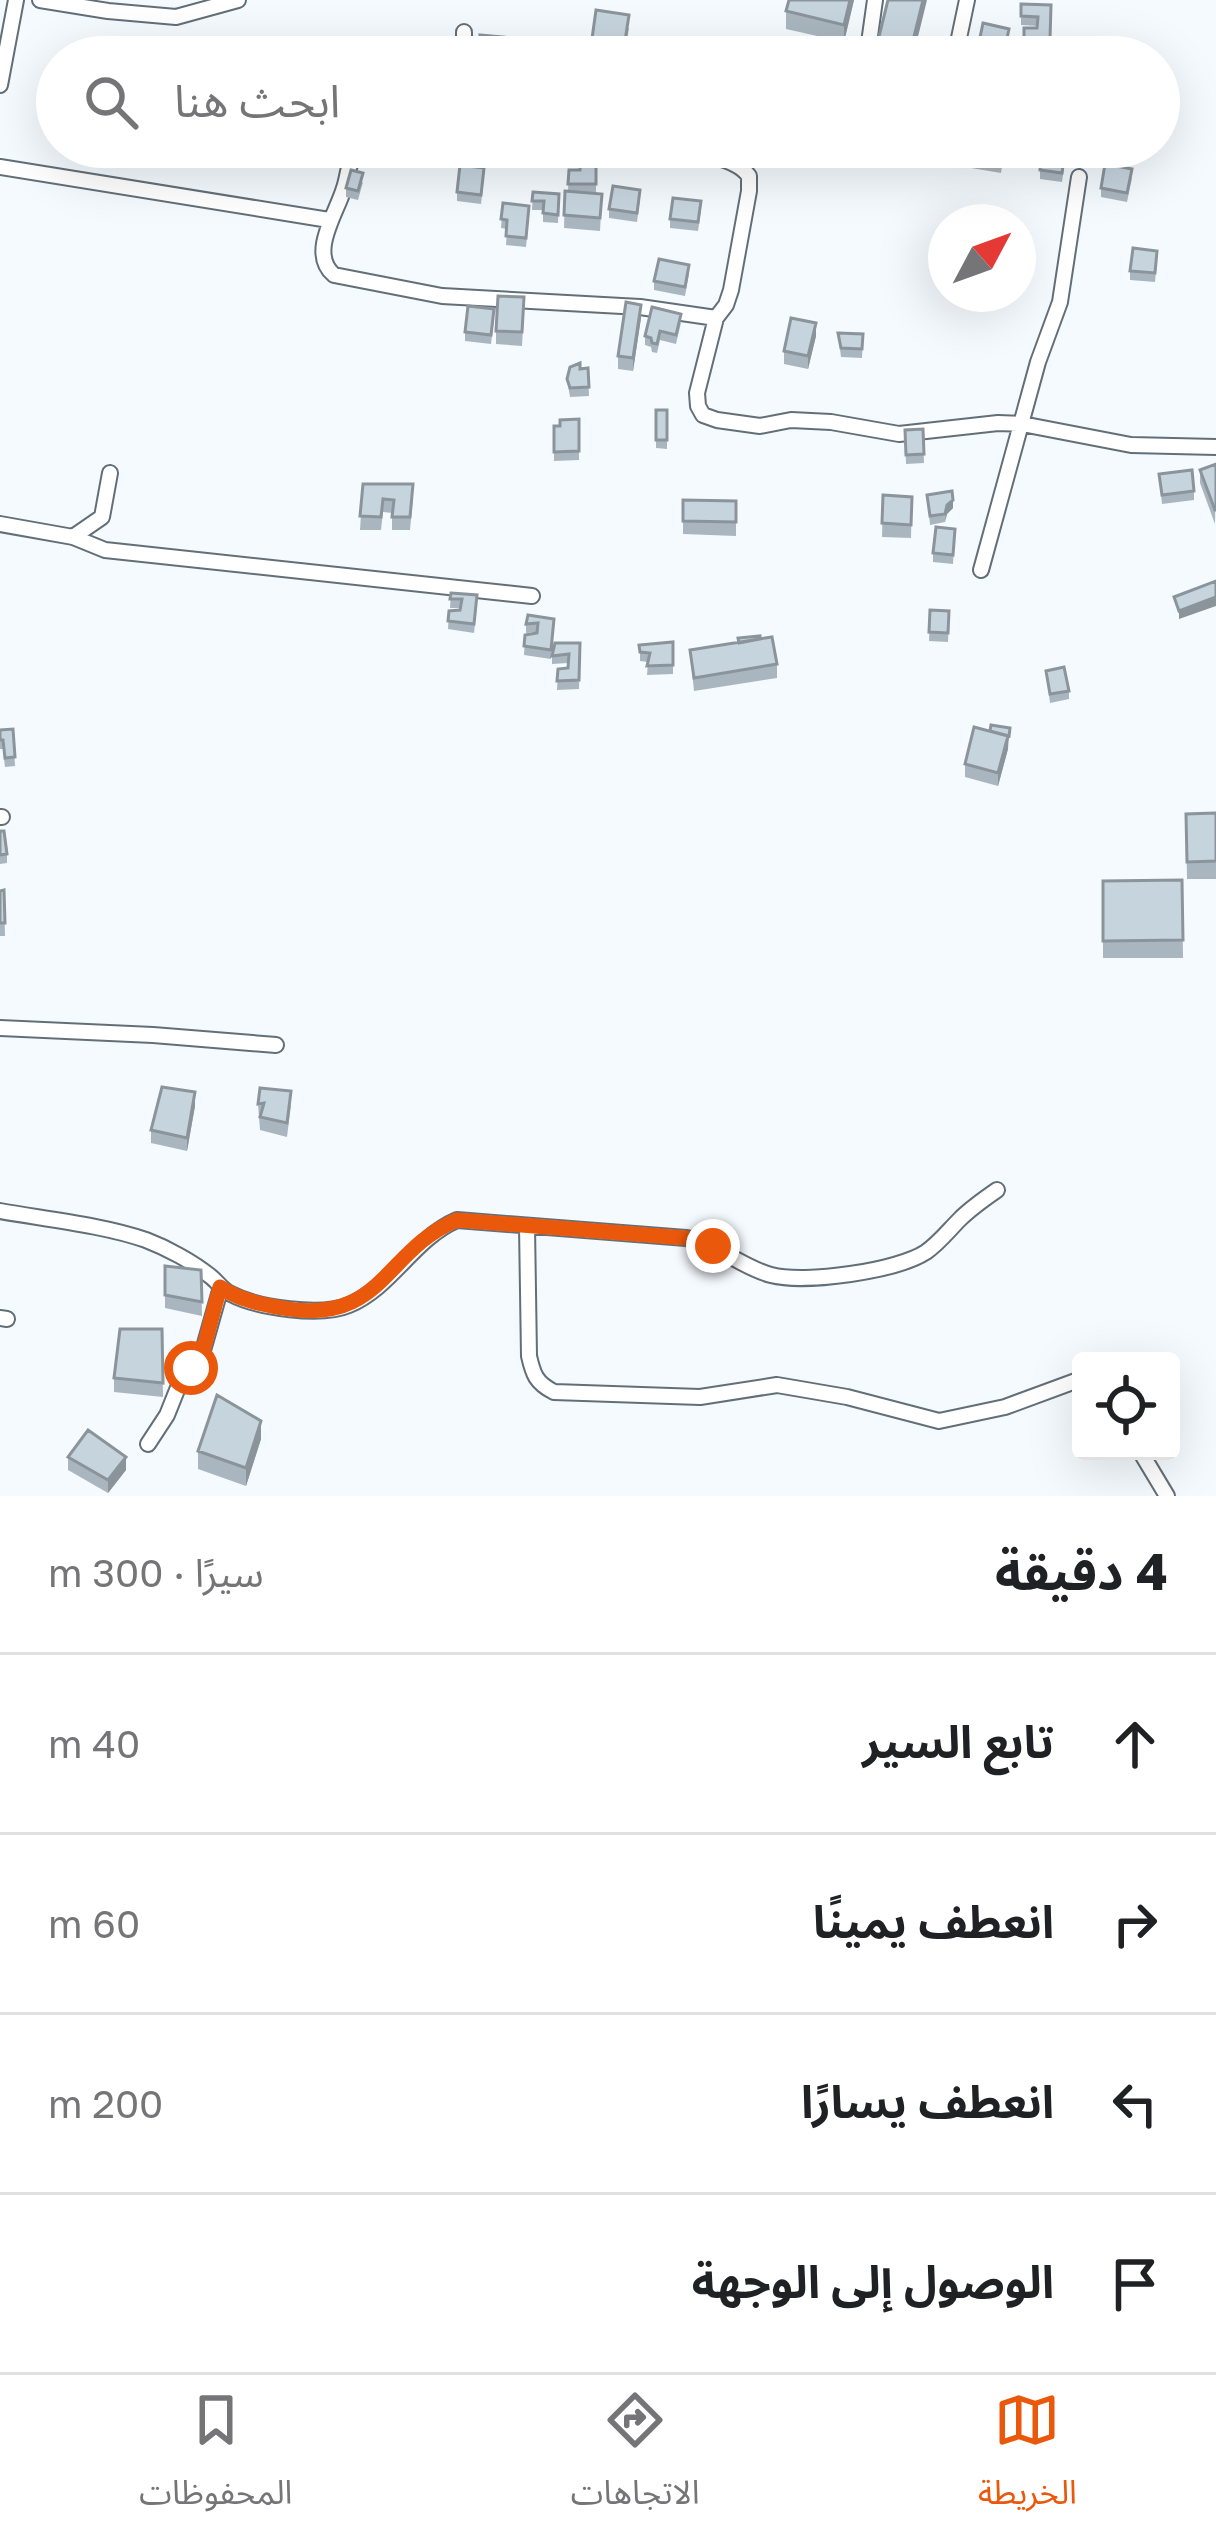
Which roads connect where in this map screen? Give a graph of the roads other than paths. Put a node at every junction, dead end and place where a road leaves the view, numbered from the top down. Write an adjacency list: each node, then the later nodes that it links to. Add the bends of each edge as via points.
1 (16, 0): 10 (street)
2 (40, 0): 3 (street, via 176,17)
3 (238, 0)
4 (875, 0): 8 (street)
5 (967, 0): 9 (street)
6 (464, 32): 7 (street)
7 (464, 36)
8 (870, 36)
9 (959, 36)
10 (0, 85)
11 (0, 167): 15 (street)
12 (349, 168): 15 (street)
13 (742, 168): 16 (street, via 749,191 731,290)
14 (1079, 176): 17 (street, via 1060,302)
15 (329, 220): 16 (street, via 324,257 334,275 442,296)
16 (716, 318): 17 (street, via 697,393 704,415 717,420 831,422 899,434)
17 (1022, 424): 18 (street, via 1131,445); 22 (street)
18 (1216, 447)
19 (110, 473): 21 (street, via 102,517)
20 (0, 524): 21 (street)
21 (73, 537): 23 (street, via 105,550)
22 (981, 570)
23 (532, 596)
24 (0, 1028): 25 (street)
25 (276, 1046)
26 (997, 1190): 28 (street, via 907,1262 823,1278 770,1275 702,1240)
27 (0, 1211): 29 (street, via 147,1240)
28 (527, 1226): 29 (street, via 457,1220 436,1228 345,1308 291,1310); 30 (street, via 529,1356 534,1376 554,1392 700,1397 777,1384 939,1421)
29 (220, 1287): 31 (street, via 204,1347)
30 (1072, 1382)
31 (148, 1444)
32 (1145, 1460): 33 (street)
33 (1167, 1496)

